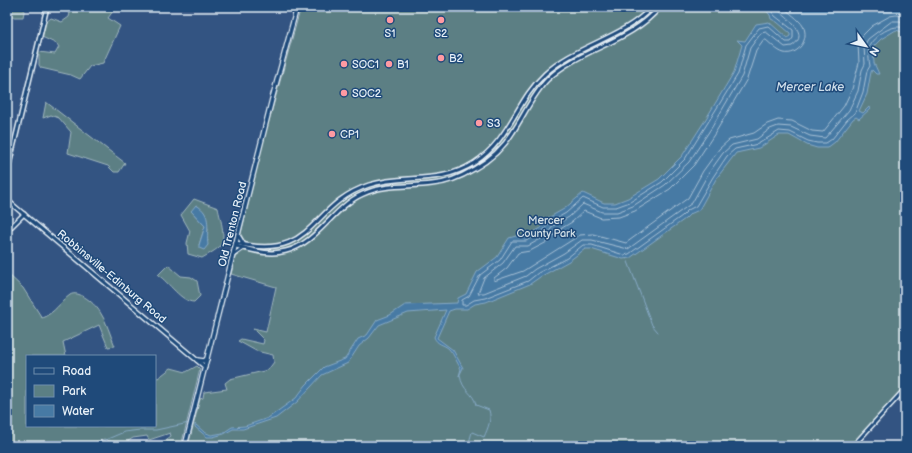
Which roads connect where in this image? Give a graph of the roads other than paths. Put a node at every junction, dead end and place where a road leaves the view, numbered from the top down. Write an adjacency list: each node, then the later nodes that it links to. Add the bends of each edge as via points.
1 (47, 7): 5 (street)
2 (297, 7): 9 (main road, Old Trenton Road)
3 (652, 7): 11 (street, via 624,29 550,69 530,91 499,142 470,165 434,178 368,185 344,198 305,234 292,242 272,248)
4 (660, 7): 11 (street, via 631,32 554,74 535,94 505,144 475,169 457,178 437,183 389,187 364,193 343,206 308,239 291,250 269,254)
5 (7, 173)
6 (7, 200): 7 (street, Robbinsville-Edinburg Road)
7 (24, 214): 8 (street); 14 (street, Robbinsville-Edinburg Road)
8 (7, 231)
9 (238, 235): 10 (main road, Old Trenton Road); 11 (street)
10 (236, 245): 11 (street); 12 (main road, Old Trenton Road)
11 (244, 247): 12 (street)
12 (233, 255): 13 (main road, Old Trenton Road)
13 (208, 358): 14 (main road, via 204,361); 15 (main road, Old Trenton Road)
14 (197, 360): 15 (street, Robbinsville-Edinburg Road)
15 (206, 367): 17 (main road, Old Trenton Road)
16 (905, 389): 18 (street)
17 (186, 446)
18 (854, 446)

